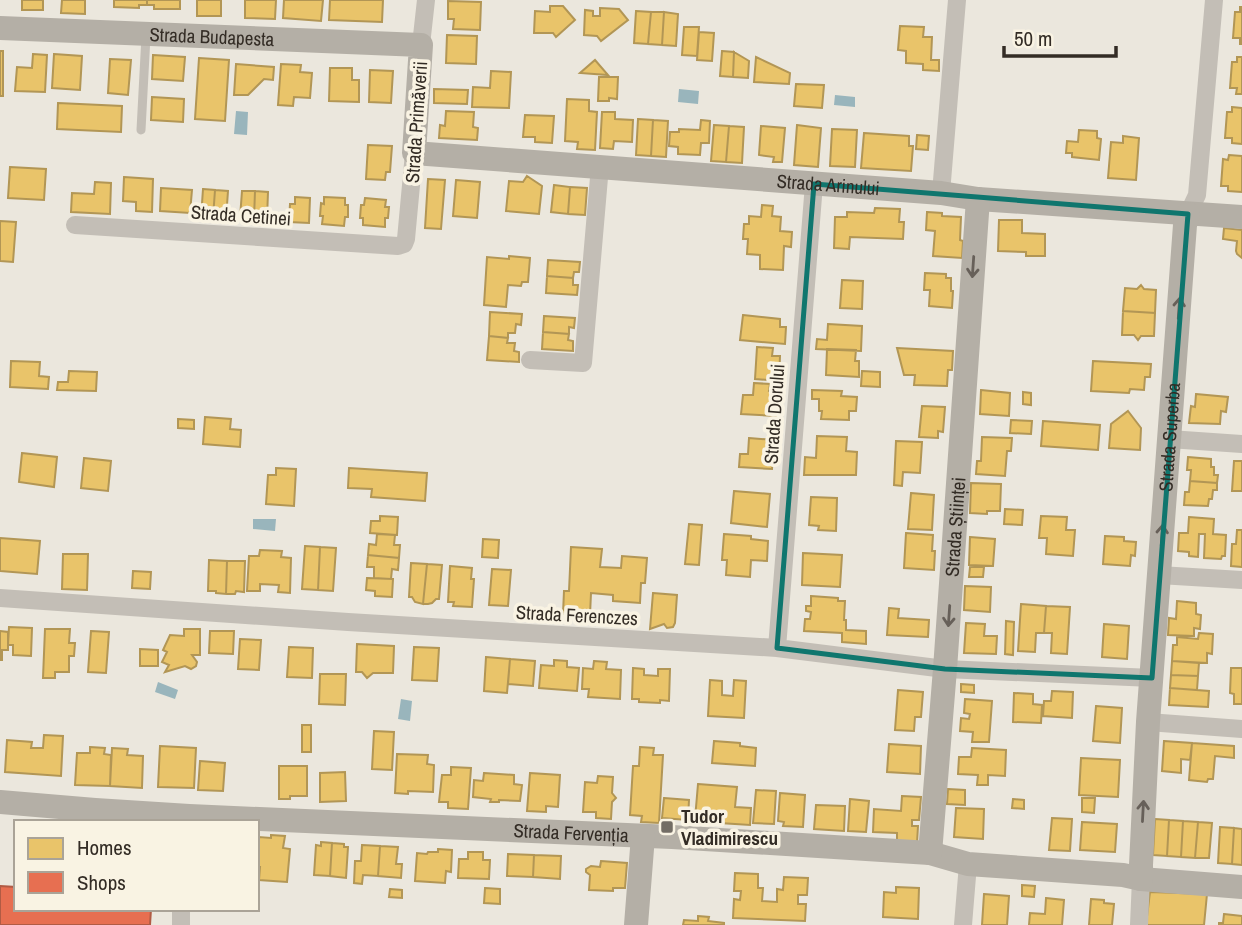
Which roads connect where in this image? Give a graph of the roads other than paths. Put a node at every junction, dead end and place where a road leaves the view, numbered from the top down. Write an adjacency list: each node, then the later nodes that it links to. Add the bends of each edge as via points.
1 (426, 0): 6 (street, Strada Primăverii)
2 (957, 0): 11 (street)
3 (1214, 0): 13 (street, Strada Superba, via 1197,195)
4 (0, 28): 5 (street, Strada Budapesta)
5 (146, 34): 6 (street, Strada Budapesta); 7 (lane)
6 (421, 45): 8 (street, Strada Primăverii)
7 (141, 130)
8 (414, 153): 9 (street, Strada Arinului); 16 (street, Strada Primăverii)
9 (600, 166): 10 (street, Strada Arinului); 17 (street, via 583,363)
10 (814, 184): 11 (street, Strada Arinului); 23 (street, Strada Dorului)
11 (942, 193): 12 (street, Strada Arinului)
12 (978, 199): 13 (street, Strada Arinului); 24 (street, Strada Științei, one-way to 24)
13 (1188, 214): 14 (street, Strada Arinului); 18 (street, Strada Superba, one-way to 13)
14 (1242, 217)
15 (75, 225): 16 (street, Strada Cetinei)
16 (404, 244)
17 (530, 360)
18 (1169, 439): 19 (street); 20 (street, Strada Superba, one-way to 18)
19 (1242, 444)
20 (1159, 575): 21 (street); 25 (street, Strada Superba)
21 (1242, 580)
22 (0, 598): 23 (street, Strada Ferenczes)
23 (777, 648): 24 (street, Strada Ferenczes)
24 (945, 668): 25 (street, Strada Ferenczes); 33 (street, Strada Științei)
25 (1152, 678): 26 (street, Strada Superba)
26 (1148, 722): 27 (street); 35 (street, Strada Superba, one-way to 26)
27 (1242, 729)
28 (0, 802): 29 (street, Strada Fervenția)
29 (189, 819): 30 (street, Strada Fervenția)
30 (216, 820)
31 (259, 822): 32 (street, Strada Fervenția)
32 (643, 836): 33 (street, Strada Fervenția); 37 (street)
33 (930, 853): 34 (street, Strada Fervenția)
34 (968, 864): 35 (street, Strada Fervenția); 38 (street)
35 (1141, 879): 36 (street, Strada Fervenția); 39 (street)
36 (1242, 887)
37 (636, 925)
38 (963, 925)
39 (1139, 925)

